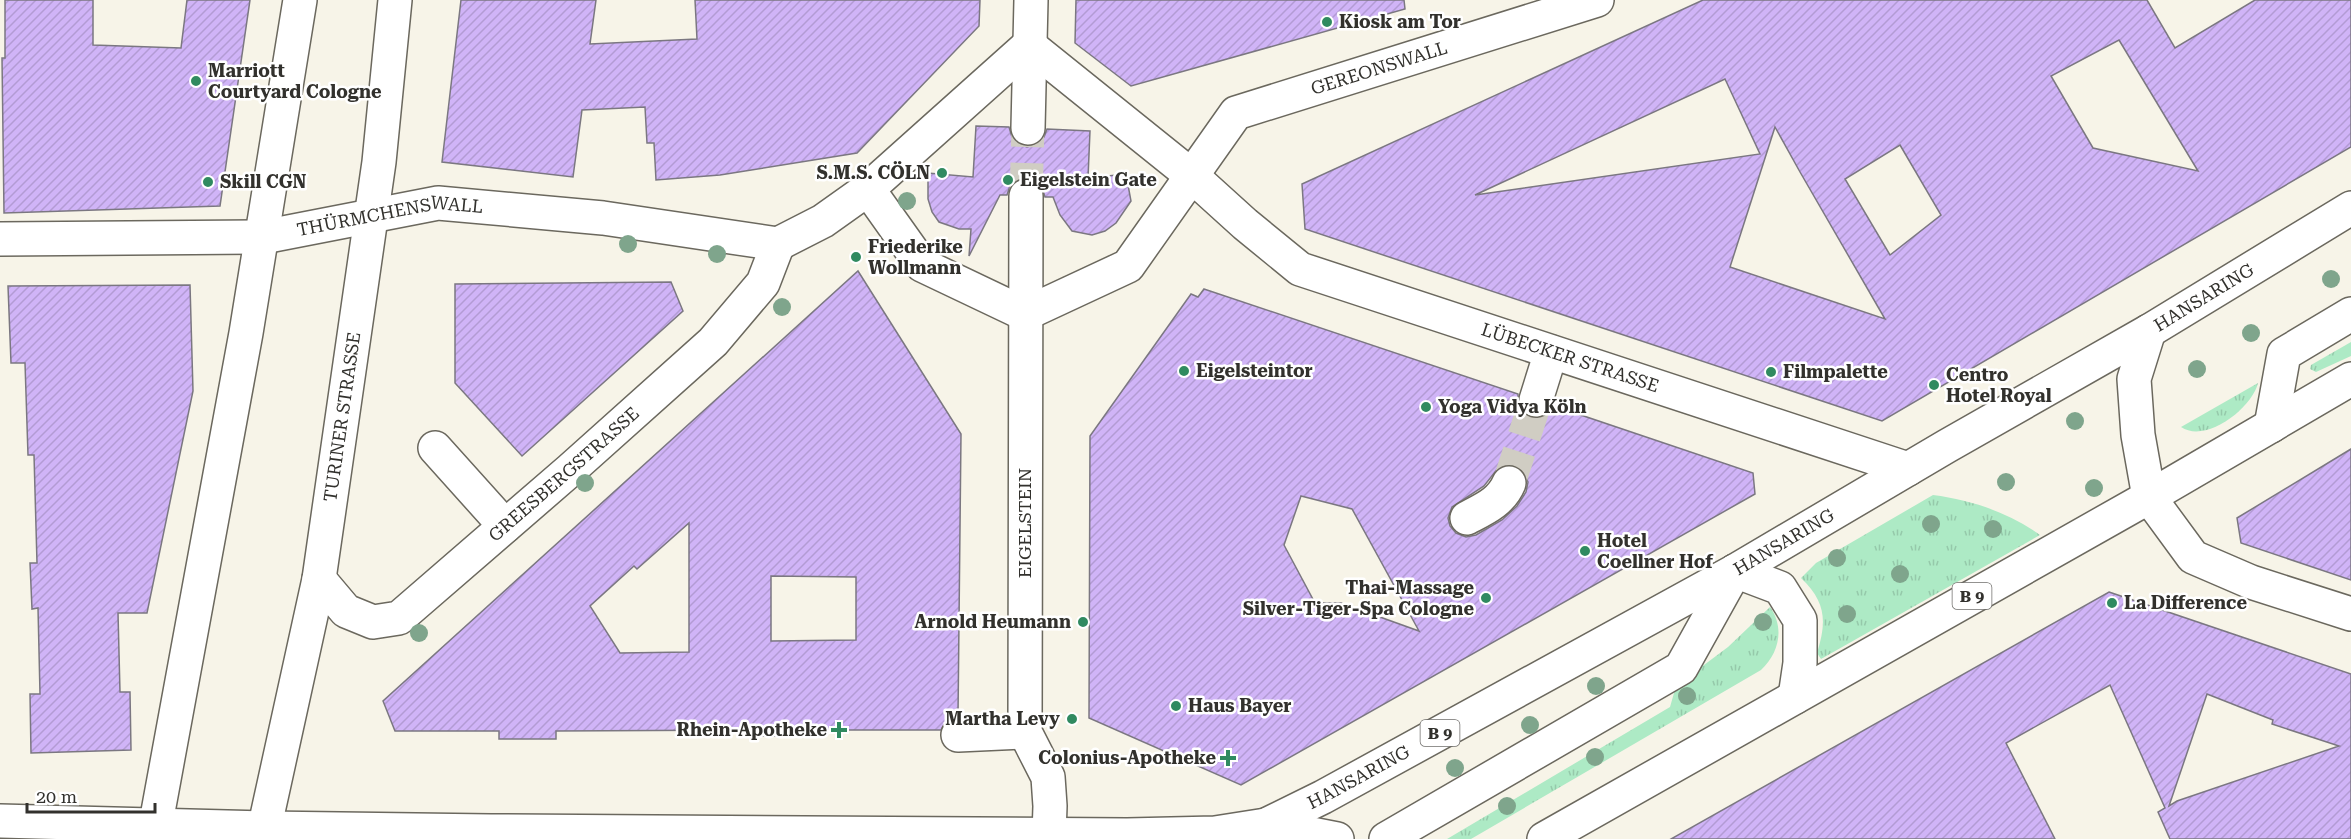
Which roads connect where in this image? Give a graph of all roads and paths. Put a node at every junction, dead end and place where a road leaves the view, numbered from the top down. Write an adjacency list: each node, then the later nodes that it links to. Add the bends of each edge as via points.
1 (300, 0): 12 (main road)
2 (395, 0): 11 (main road, TURINER STRASSE)
3 (1031, 0): 5 (main road)
4 (1597, 0): 7 (main road, GEREONSWALL, via 1236,113)
5 (1029, 45): 6 (main road); 7 (main road); 8 (main road)
6 (1028, 128)
7 (1192, 176): 15 (main road, via 1128,266); 18 (main road, LÜBECKER STRASSE, via 1300,269)
8 (868, 189): 14 (main road, via 823,221); 15 (main road, via 922,266)
9 (1026, 196): 15 (main road, EIGELSTEIN)
10 (2351, 208): 17 (main road, HANSARING / B 9)
11 (371, 216): 12 (main road, THÜRMCHENSWALL); 14 (main road, THÜRMCHENSWALL, via 438,203 603,218); 29 (main road, TURINER STRASSE)
12 (263, 237): 13 (main road, THÜRMCHENSWALL); 37 (main road)
13 (0, 239)
14 (778, 244): 27 (main road, GREESBERGSTRASSE, via 763,283 713,342)
15 (1024, 314): 33 (main road, EIGELSTEIN)
16 (2351, 314): 21 (main road, via 2284,354)
17 (2149, 331): 23 (main road, HANSARING / B 9); 25 (main road, via 2134,379 2138,435)
18 (1551, 351): 20 (main road); 23 (main road, LÜBECKER STRASSE)
19 (2351, 379): 21 (main road, B 9)
20 (1536, 400)
21 (2271, 426): 25 (main road, B 9)
22 (435, 448): 27 (main road)
23 (1908, 469): 28 (main road, HANSARING / B 9)
24 (1509, 483): 26 (main road, via 1496,502)
25 (2149, 497): 30 (main road, via 2193,557 2251,582); 31 (main road, B 9)
26 (1467, 518)
27 (505, 526): 29 (main road, GREESBERGSTRASSE, via 399,618 374,622 346,611)
28 (1735, 571): 31 (main road, via 1780,588 1800,620); 36 (main road, HANSARING / B 9); 42 (main road, via 1681,668)
29 (318, 579): 38 (main road, TURINER STRASSE)
30 (2351, 614)
31 (1795, 696): 43 (main road, B 9)
32 (958, 735): 33 (main road)
33 (1009, 738): 39 (main road, EIGELSTEIN, via 1048,777)
34 (0, 810): 35 (main road)
35 (0, 820): 37 (main road)
36 (1266, 825): 40 (main road, HANSARING / B 9, via 1215,833); 41 (main road)
37 (154, 832): 38 (main road, B 9)
38 (263, 833): 39 (main road, B 9)
39 (1049, 835): 40 (main road, B 9)
40 (1131, 837)
41 (1337, 839)
42 (1386, 839)
43 (1544, 839)

